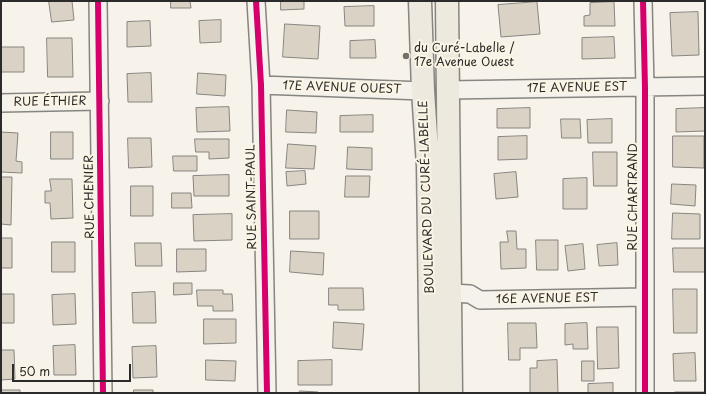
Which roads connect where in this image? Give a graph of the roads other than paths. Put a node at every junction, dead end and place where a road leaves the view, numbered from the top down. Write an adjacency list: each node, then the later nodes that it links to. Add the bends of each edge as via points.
1 (98, 1): 11 (street, RUE CHENIER)
2 (256, 1): 6 (street, RUE SAINT-PAUL)
3 (420, 1): 10 (main road, BOULEVARD DU CURÉ-LABELLE)
4 (447, 1): 9 (main road, BOULEVARD DU CURÉ-LABELLE)
5 (643, 1): 8 (street, RUE CHARTRAND)
6 (261, 85): 10 (street, 17E AVENUE OUEST); 16 (street, RUE SAINT-PAUL)
7 (705, 86): 8 (street, 17E AVENUE EST)
8 (645, 88): 9 (street, 17E AVENUE EST); 14 (street, RUE CHARTRAND)
9 (448, 90): 13 (main road, BOULEVARD DU CURÉ-LABELLE)
10 (423, 91): 17 (main road, BOULEVARD DU CURÉ-LABELLE, via 428,166)
11 (100, 101): 12 (street, RUE ÉTHIER); 15 (street, RUE CHENIER)
12 (1, 103)
13 (451, 293): 14 (street, 16E AVENUE EST, via 470,294 480,300); 18 (main road, BOULEVARD DU CURÉ-LABELLE)
14 (644, 297): 19 (street, RUE CHARTRAND)
15 (103, 393)
16 (267, 393)
17 (431, 393)
18 (451, 393)
19 (645, 393)

